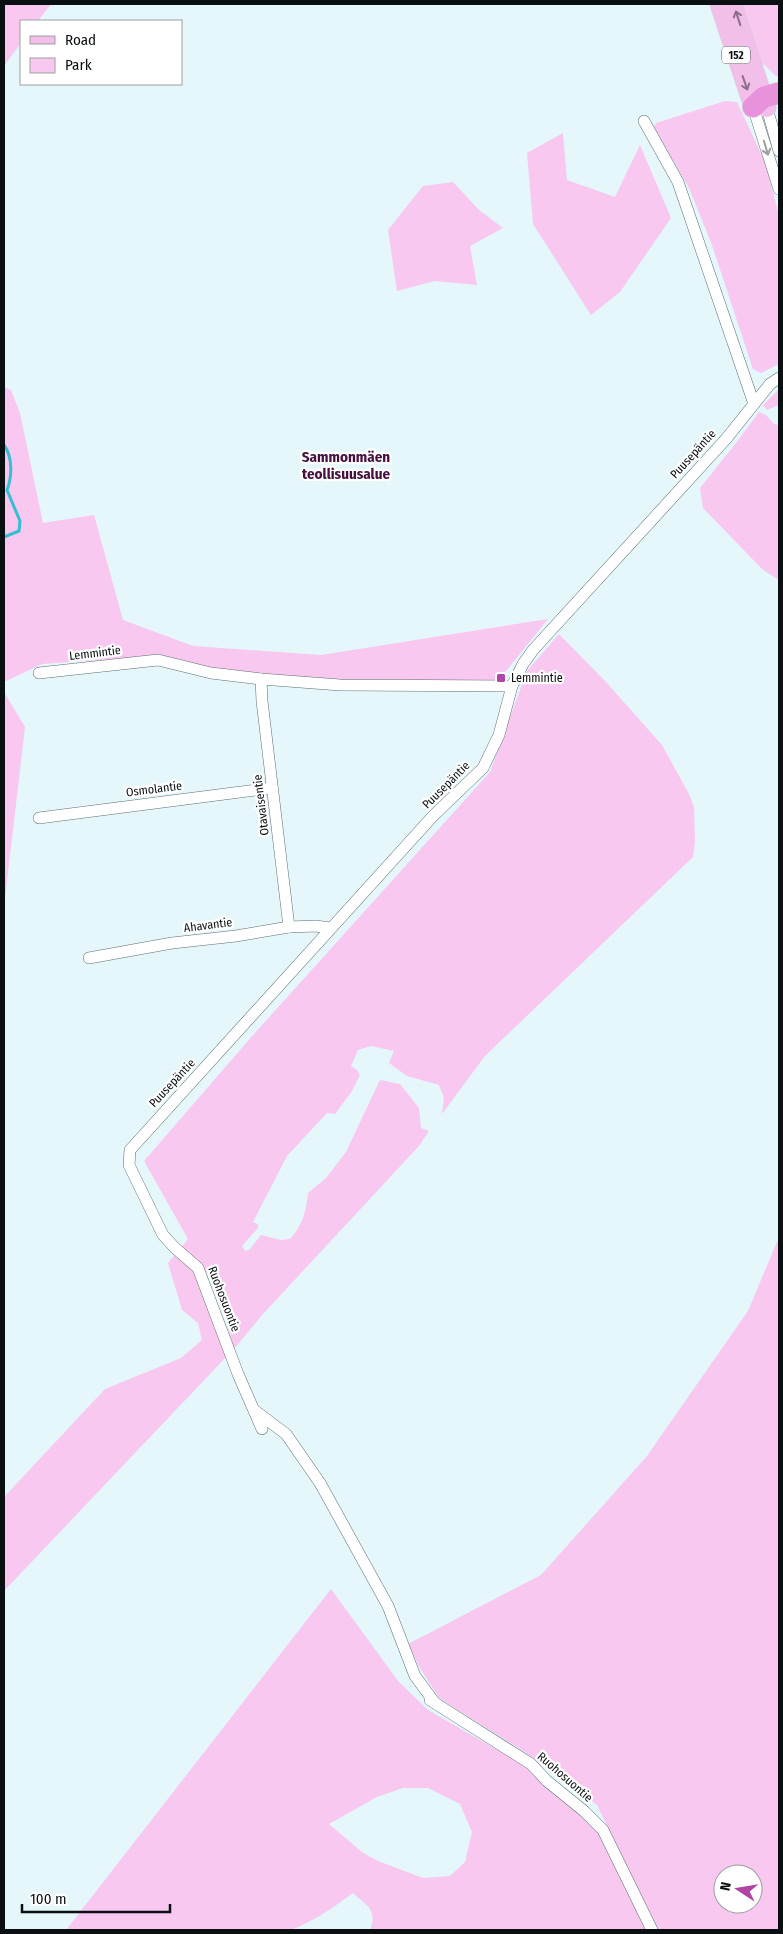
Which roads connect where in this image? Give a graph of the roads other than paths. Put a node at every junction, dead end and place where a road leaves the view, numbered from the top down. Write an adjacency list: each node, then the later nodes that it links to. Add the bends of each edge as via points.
1 (719, 4): 3 (main road, 152, one-way to 3)
2 (733, 4): 3 (main road, 152, one-way to 2)
3 (769, 102): 5 (street); 6 (street, one-way to 6)
4 (644, 121): 8 (street, via 678,182)
5 (779, 151)
6 (779, 189)
7 (779, 378): 8 (street, Puusepäntie)
8 (754, 404): 11 (street, Puusepäntie, via 534,650)
9 (39, 673): 10 (street, Lemmintie, via 158,660 211,673)
10 (261, 679): 11 (street, Lemmintie, via 340,685); 12 (street, Otavaisentie)
11 (512, 686): 15 (street, Puusepäntie, via 499,735 482,768)
12 (272, 788): 13 (street, Osmolantie); 14 (street, Otavaisentie)
13 (38, 818)
14 (289, 927): 15 (street, Ahavantie); 16 (street, Ahavantie)
15 (330, 928): 17 (street, Puusepäntie, via 130,1150)
16 (88, 958)
17 (129, 1165): 18 (street, Ruohosuontie, via 163,1235 198,1268)
18 (253, 1409): 19 (street, Ruohosuontie); 21 (street, via 286,1434 320,1483 388,1606 415,1676)
19 (262, 1429)
20 (414, 1686): 21 (street, Ruohosuontie)
21 (435, 1703): 22 (street, Ruohosuontie, via 530,1764 603,1830)
22 (652, 1930)

